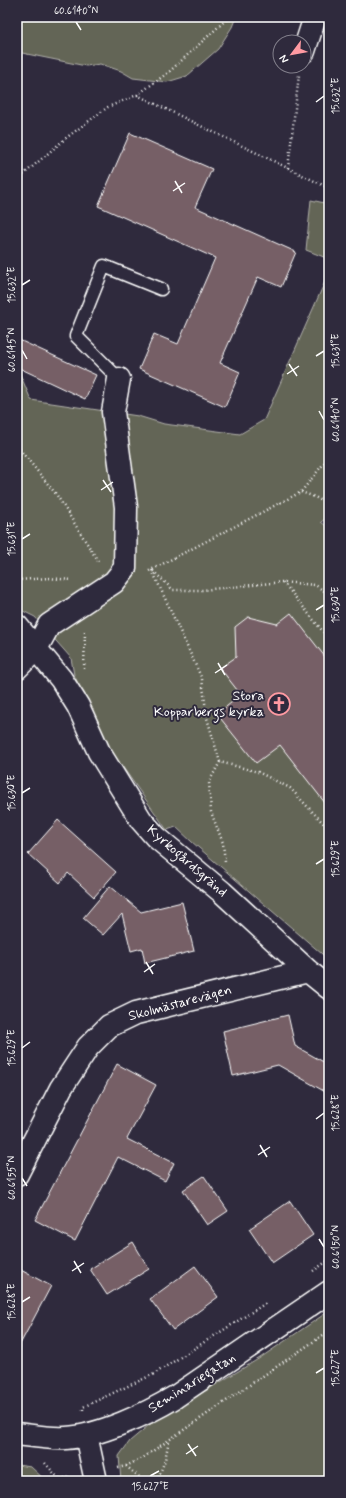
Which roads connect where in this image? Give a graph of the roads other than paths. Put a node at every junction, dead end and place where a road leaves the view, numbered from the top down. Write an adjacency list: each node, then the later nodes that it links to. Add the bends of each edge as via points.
1 (315, 17): 2 (street)
2 (310, 34)
3 (161, 289): 4 (lane, via 104,266 76,336)
4 (119, 379): 6 (street, via 113,412 126,507 126,568 114,582 49,626)
5 (17, 626): 6 (street, Kyrkogårdsgränd)
6 (36, 649): 7 (street); 8 (street, Kyrkogårdsgränd, via 61,679 78,706 99,752 141,820 156,837 215,886)
7 (17, 668)
8 (308, 971): 9 (street, Kyrkogårdsgränd); 10 (street, Skolmästarevägen, via 136,1013 109,1026 88,1047 69,1075)
9 (329, 988)
10 (17, 1174)
11 (329, 1292): 13 (street, Seminariegatan, via 175,1398 152,1411)
12 (17, 1434): 13 (street, Seminariegatan, via 66,1438)
13 (86, 1435): 14 (street)
14 (95, 1477)

